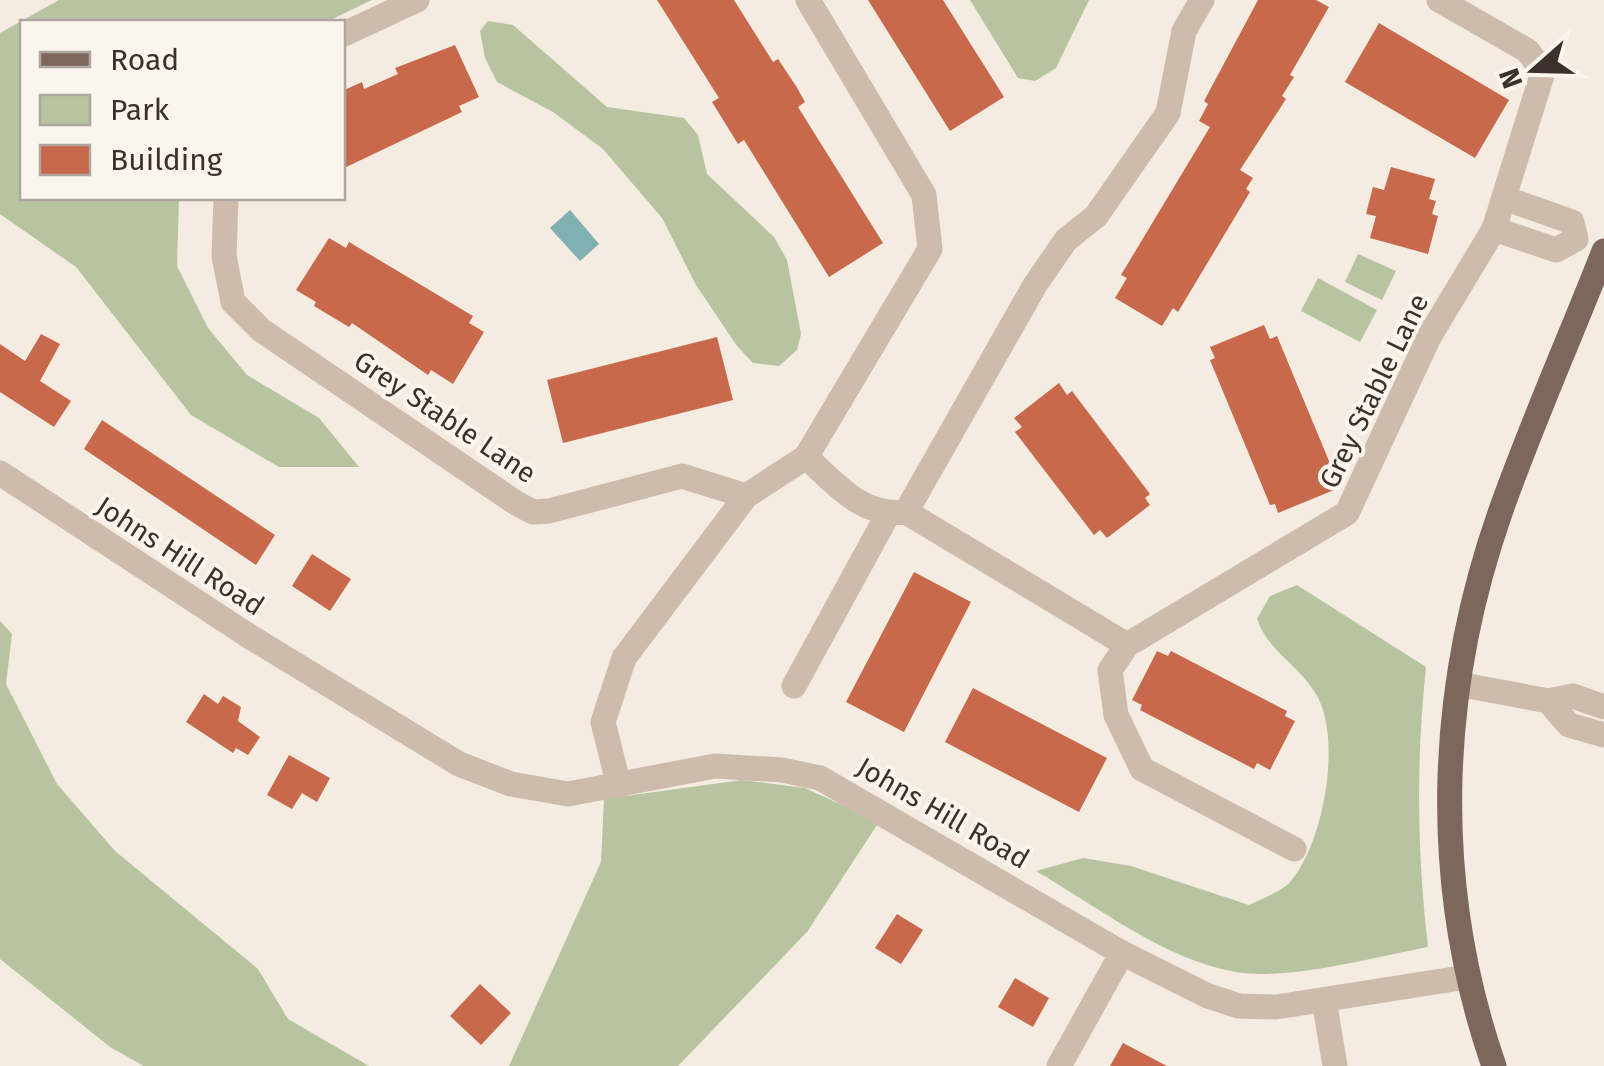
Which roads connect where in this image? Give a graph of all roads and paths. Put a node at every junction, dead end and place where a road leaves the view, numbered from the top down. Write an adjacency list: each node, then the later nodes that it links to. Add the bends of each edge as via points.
1 (417, 0): 5 (street)
2 (808, 0): 11 (street, via 924,195 930,248)
3 (1202, 0): 14 (street, via 1184,31 1168,113 1096,216 1066,240 1035,284)
4 (1439, 0): 6 (street, Grey Stable Lane, via 1528,51 1543,72)
5 (345, 34)
6 (1504, 198): 8 (street, Grey Stable Lane); 9 (street, via 1572,222)
7 (226, 200): 13 (street, Grey Stable Lane, via 224,256 233,302 261,330 516,503 548,511 682,476)
8 (1494, 230): 9 (street, via 1556,250); 15 (street, Grey Stable Lane, via 1429,336 1347,513)
9 (1576, 239): 10 (street)
10 (1604, 250): 16 (main road, via 1500,513)
11 (806, 457): 13 (street); 14 (street, via 856,503)
12 (0, 472): 21 (street, Johns Hill Road, via 155,578 459,764 511,784 568,794)
13 (746, 496): 21 (street, via 624,658 603,722)
14 (897, 513): 15 (street); 17 (street)
15 (1128, 645): 22 (street, via 1108,683 1125,740 1142,769)
16 (1458, 684): 18 (street); 24 (main road, via 1448,834)
17 (794, 686)
18 (1548, 701): 19 (street, via 1573,696); 20 (street, via 1569,725)
19 (1604, 706)
20 (1604, 736)
21 (618, 786): 23 (street, Johns Hill Road, via 715,766 820,778)
22 (1294, 848)
23 (1122, 953): 25 (street, Johns Hill Road, via 1239,1006); 26 (street)
24 (1467, 977): 25 (street, Johns Hill Road); 28 (main road)
25 (1324, 1000): 27 (street)
26 (1059, 1066)
27 (1334, 1066)
28 (1494, 1066)

